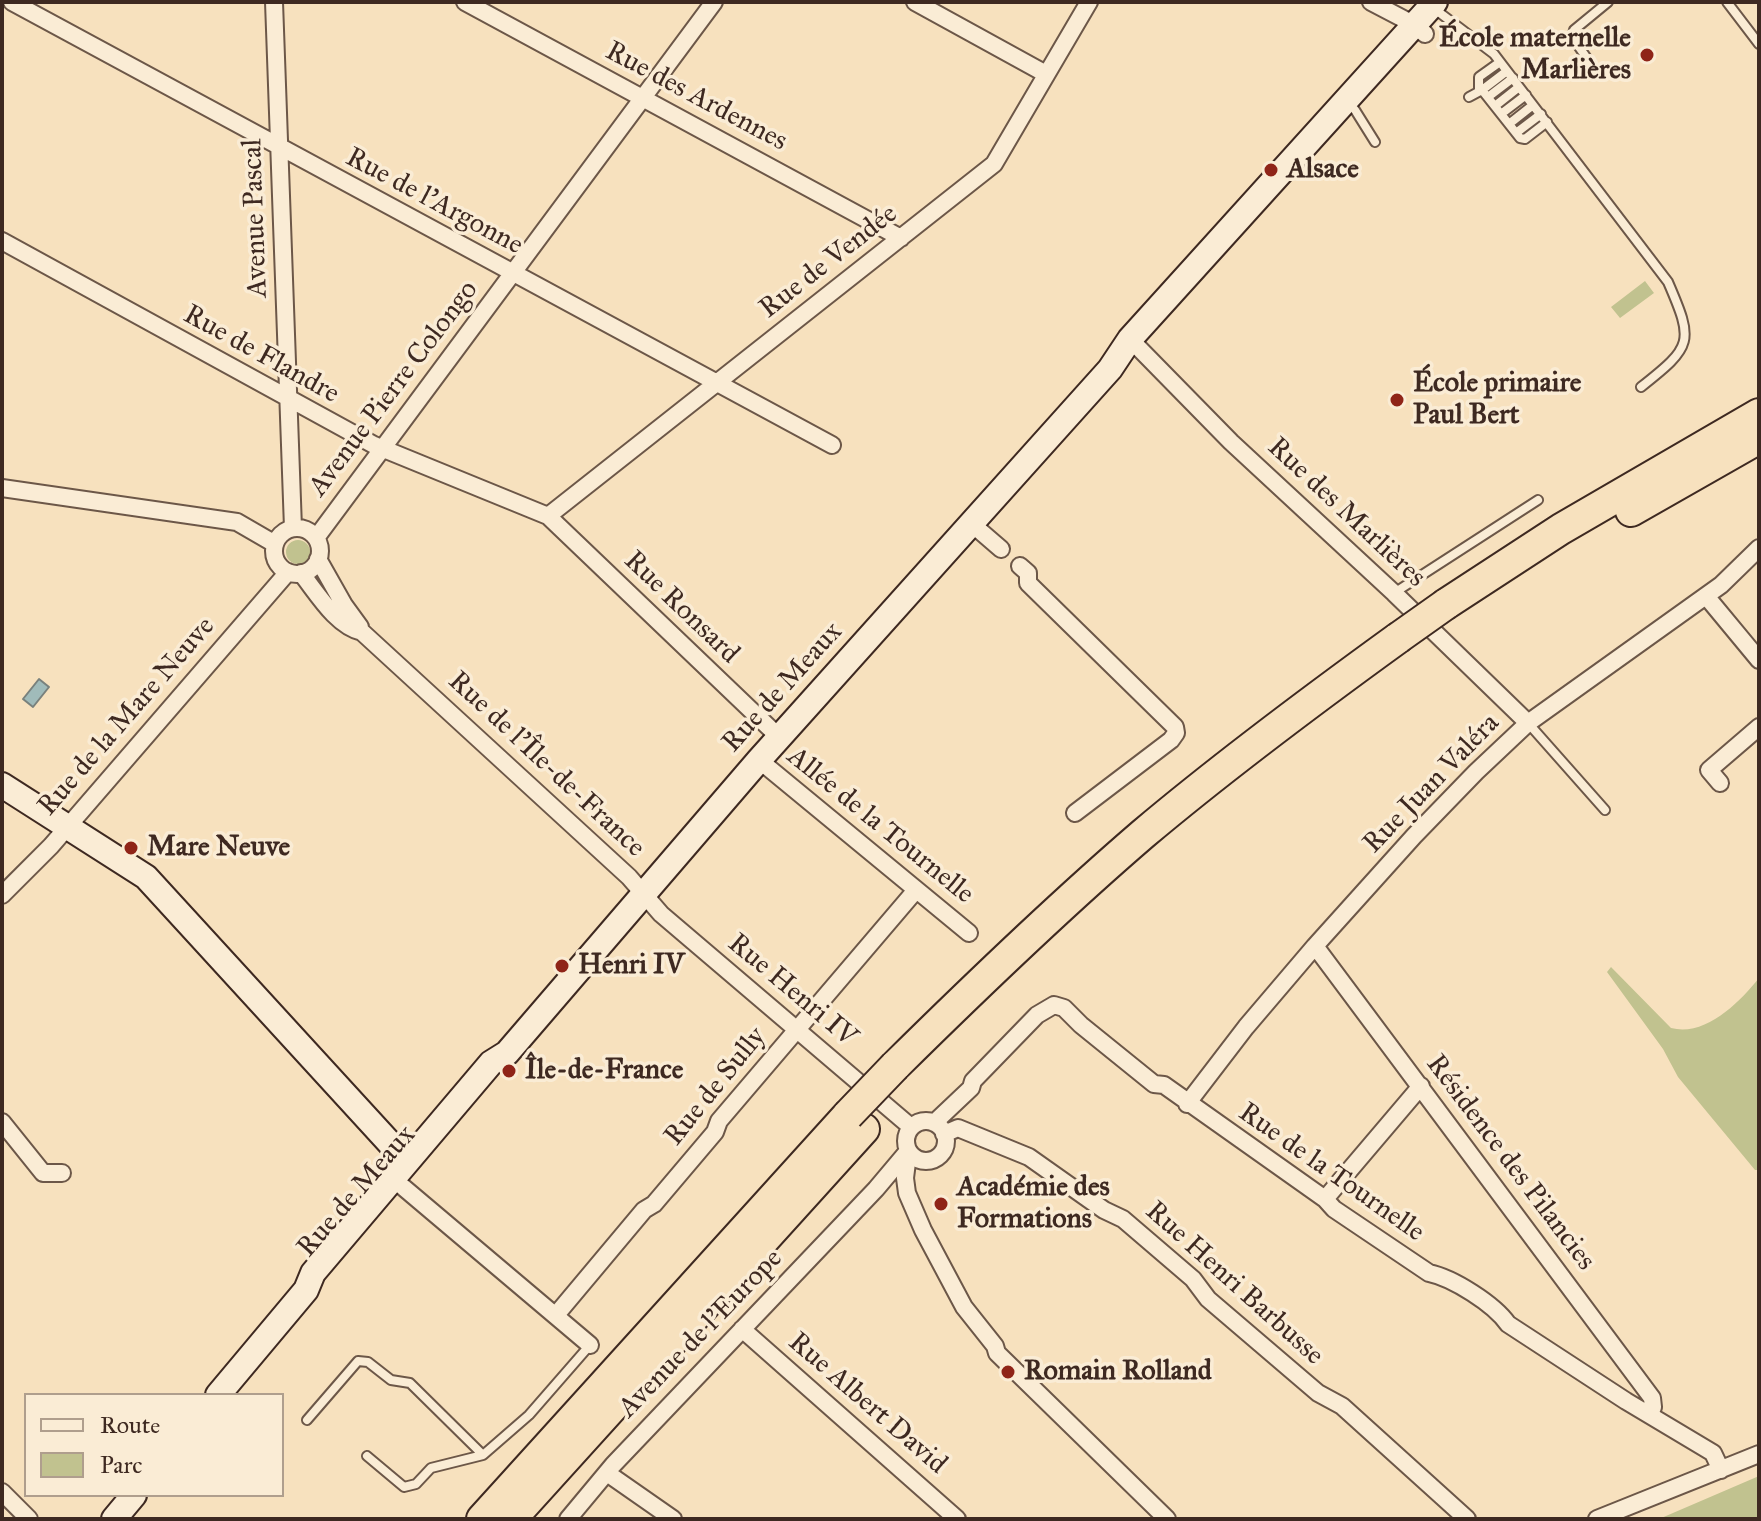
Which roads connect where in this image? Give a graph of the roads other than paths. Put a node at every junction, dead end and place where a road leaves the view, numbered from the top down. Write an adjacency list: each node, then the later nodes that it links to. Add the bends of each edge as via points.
1 (12, 2): 30 (street, Rue de l'Argonne)
2 (274, 2): 30 (street, Avenue Pascal)
3 (465, 2): 20 (street, Rue des Ardennes)
4 (714, 2): 20 (street, Avenue Pierre Colongo)
5 (915, 2): 14 (street)
6 (1089, 2): 14 (street, Rue de Vendée)
7 (1371, 2): 10 (street)
8 (1608, 2): 13 (lane, via 1572,37)
9 (1727, 2): 11 (lane)
10 (1434, 14): 12 (lane); 23 (main road, Rue de Meaux); 23 (main road, via 1374,68)
11 (1759, 44)
12 (1500, 62): 15 (lane); 17 (lane, via 1479,77)
13 (1591, 64)
14 (1046, 74): 31 (street, Rue de Vendée, via 994,164)
15 (1510, 75): 16 (lane); 17 (lane)
16 (1519, 87): 18 (lane); 22 (lane)
17 (1483, 92): 19 (lane); 22 (lane)
18 (1526, 95): 21 (lane); 24 (lane)
19 (1469, 97)
20 (643, 98): 31 (street, Rue des Ardennes); 33 (street, Avenue Pierre Colongo)
21 (1533, 105): 25 (lane); 27 (lane)
22 (1495, 106): 24 (lane)
23 (1344, 112): 29 (lane); 34 (main road, Rue de Meaux)
24 (1501, 114): 27 (lane)
25 (1541, 114): 26 (lane); 28 (lane)
26 (1547, 122): 28 (lane, via 1525,139); 36 (lane, via 1668,282 1684,320 1687,340 1680,353)
27 (1509, 124): 28 (lane)
28 (1516, 133)
29 (1375, 142)
30 (279, 148): 33 (street, Rue de l'Argonne); 37 (street, Avenue Pascal)
31 (901, 238): 35 (street, Rue de Vendée)
32 (2, 241): 37 (street, Rue de Flandre)
33 (512, 274): 35 (street, Rue de l'Argonne); 41 (street, Avenue Pierre Colongo)
34 (1135, 343): 45 (main road, Rue de Meaux); 54 (street, Rue des Marlières, via 1231,442)
35 (716, 383): 40 (street, Rue de l'Argonne); 44 (street, Rue de Vendée)
36 (1641, 387)
37 (289, 400): 41 (street, Rue de Flandre); 46 (street, Avenue Pascal)
38 (1759, 414): 56 (highway, via 1561,529)
39 (1759, 438): 56 (highway)
40 (832, 445)
41 (384, 448): 44 (street, Rue de Flandre); 47 (street, Avenue Pierre Colongo)
42 (2, 488): 48 (street, via 237,522)
43 (1538, 500): 54 (lane)
44 (548, 516): 61 (street, Rue Ronsard)
45 (972, 524): 50 (street); 61 (main road, Rue de Meaux)
46 (293, 528): 47 (street); 48 (street)
47 (316, 538): 51 (street)
48 (275, 544): 53 (street, via 275,557)
49 (1759, 548): 55 (street, Rue Juan Valéra)
50 (1001, 549)
51 (318, 559): 53 (street, via 313,567); 57 (street)
52 (1020, 566): 66 (street, via 1028,573 1028,583 1175,727 1171,740)
53 (294, 572): 57 (street, via 352,630); 67 (street, Rue de la Mare Neuve)
54 (1394, 593): 59 (street, Rue des Marlières)
55 (1706, 596): 58 (street); 59 (street, Rue Juan Valéra)
56 (1453, 612): 79 (highway, bridge, via 1405,645 1155,851 902,1073)
57 (362, 632): 69 (street, Rue de l'Île-de-France)
58 (1759, 660)
59 (1528, 723): 65 (lane); 72 (street, Rue Juan Valéra, via 1414,836)
60 (1759, 727): 63 (street, via 1709,770)
61 (779, 737): 62 (main road, Rue de Meaux)
62 (759, 760): 68 (street, Allée de la Tournelle); 69 (main road, Rue de Meaux)
63 (1720, 783)
64 (2, 785): 67 (main road)
65 (1605, 810)
66 (1075, 813)
67 (67, 827): 70 (street, Rue de la Mare Neuve); 83 (main road, via 146,877)
68 (916, 890): 71 (street, Allée de la Tournelle); 73 (street, Rue de Sully)
69 (642, 893): 73 (street, Rue Henri IV); 74 (main road, Rue de Meaux)
70 (2, 895)
71 (969, 933)
72 (1315, 946): 76 (street, Résidence des Pilancies); 77 (street, Rue Juan Valéra)
73 (797, 1029): 80 (street, Rue Henri IV); 90 (street, Rue de Sully)
74 (507, 1053): 75 (main road, Rue de Meaux); 86 (main road, Rue de Meaux, via 500,1071)
75 (472, 1086): 83 (main road, Rue de Meaux); 86 (main road, via 468,1099 410,1168)
76 (1421, 1086): 88 (street); 94 (street, Résidence des Pilancies, via 1652,1398)
77 (1187, 1104): 81 (street, Rue de la Tournelle, via 1054,1005 1037,1015 973,1081); 88 (street, Rue de la Tournelle)
78 (2, 1122): 84 (street, via 43,1173)
79 (856, 1122): 105 (highway); 106 (highway)
80 (911, 1127): 81 (street, via 920,1122); 82 (street, via 906,1143)
81 (939, 1129): 82 (street, via 946,1144 941,1155); 111 (street, Rue Henri Barbusse, via 958,1128 1029,1157 1123,1219 1193,1279 1208,1299 1318,1393 1342,1406)
82 (911, 1160): 85 (street, Avenue de l'Europe); 87 (street)
83 (407, 1162): 89 (main road, Rue de Meaux, via 313,1273)
84 (62, 1173)
85 (880, 1185): 87 (street); 91 (street, Avenue de l'Europe)
86 (403, 1187): 89 (main road, Rue de Meaux); 90 (street)
87 (907, 1193): 110 (street, via 947,1278 997,1353)
88 (1325, 1199): 94 (street, Rue de la Tournelle, via 1429,1273 1501,1313 1508,1324)
89 (315, 1285): 93 (main road, Rue de Meaux)
90 (556, 1315): 92 (street)
91 (742, 1329): 100 (street, Avenue de l'Europe); 109 (street, Rue Albert David)
92 (590, 1345): 97 (lane, via 529,1415)
93 (220, 1393)
94 (1650, 1414): 99 (street, Rue de la Tournelle, via 1713,1453)
95 (307, 1420): 97 (lane, via 358,1361 368,1362 391,1380 410,1383)
96 (1759, 1454): 99 (street)
97 (483, 1455): 98 (lane, via 431,1468 416,1484 404,1487)
98 (367, 1456)
99 (1721, 1470): 112 (street)
100 (607, 1473): 107 (street, Avenue de l'Europe); 108 (street)
101 (2, 1492): 103 (street)
102 (132, 1497): 104 (main road)
103 (29, 1519)
104 (114, 1519)
105 (482, 1519)
106 (511, 1519)
107 (568, 1519)
108 (673, 1519)
109 (957, 1519)
110 (1167, 1519)
111 (1467, 1519)
112 (1597, 1519)

